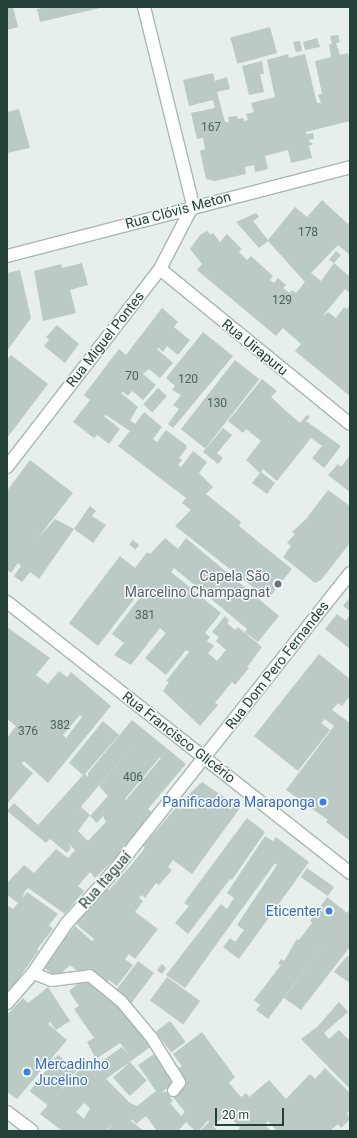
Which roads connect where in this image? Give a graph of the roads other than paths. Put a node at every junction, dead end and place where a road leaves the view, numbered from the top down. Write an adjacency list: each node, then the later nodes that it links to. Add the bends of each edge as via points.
1 (144, 7): 3 (street)
2 (350, 167): 3 (street, Rua Clóvis Meton)
3 (193, 205): 4 (street, Rua Clóvis Meton); 5 (street, Rua Miguel Pontes)
4 (7, 256)
5 (160, 269): 6 (street, Rua Uirapuru); 7 (street, Rua Miguel Pontes)
6 (350, 424)
7 (7, 467)
8 (350, 573): 10 (street, Rua Dom Pero Fernandes)
9 (7, 602): 10 (street, Rua Francisco Glicério)
10 (204, 757): 11 (street, Rua Francisco Glicério); 12 (street, Rua Itaguaí, via 114,871 67,923)
11 (350, 873)
12 (33, 974): 13 (street, Rua Itaguaí); 14 (lane, via 51,980 89,975 121,1001 151,1037 172,1070 179,1082)
13 (7, 1003)
14 (173, 1090)
15 (7, 1112): 16 (street)
16 (32, 1131)

